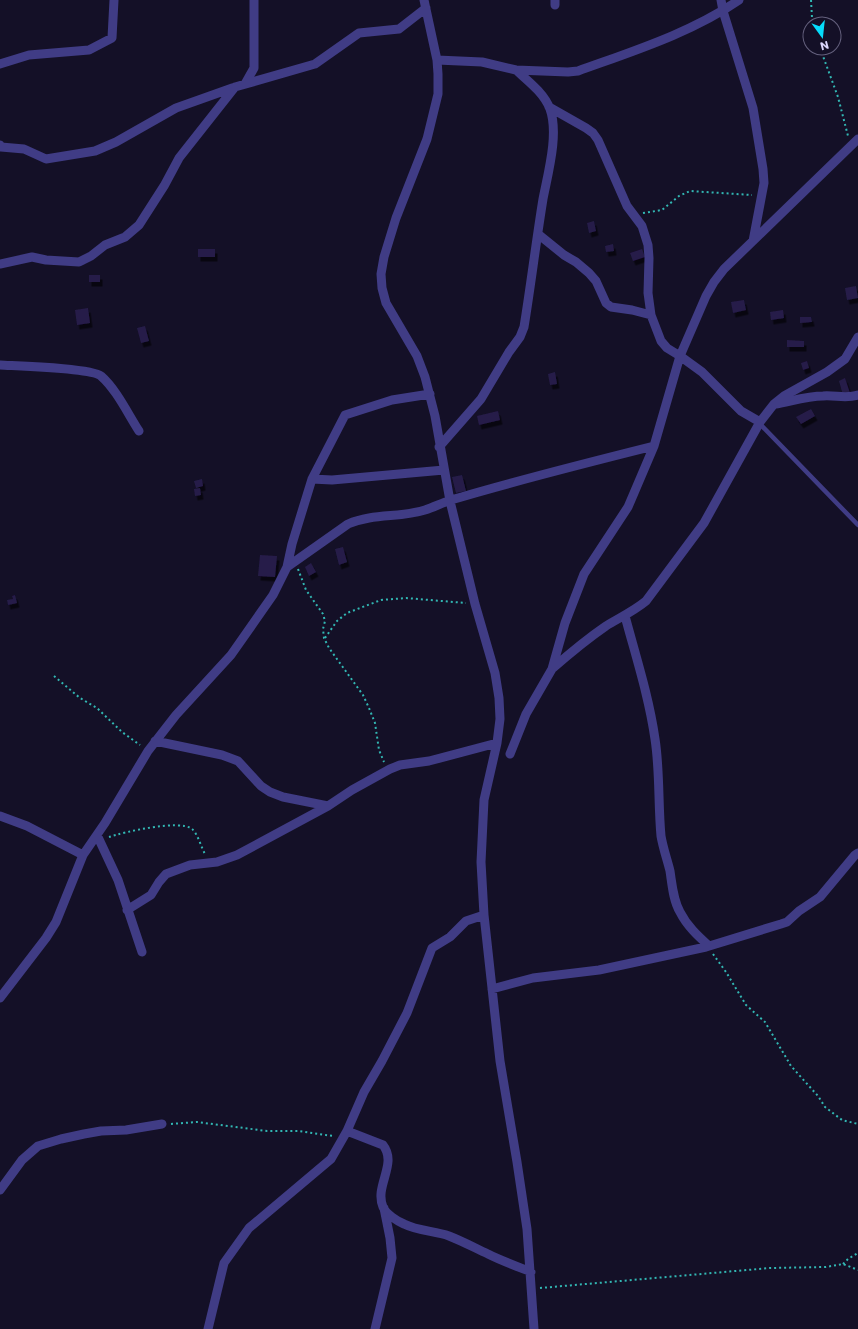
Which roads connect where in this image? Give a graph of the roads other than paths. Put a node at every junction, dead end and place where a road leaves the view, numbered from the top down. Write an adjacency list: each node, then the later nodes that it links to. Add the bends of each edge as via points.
1 (114, 0): 8 (street, via 112,38 89,50 30,55)
2 (254, 0): 10 (street, via 254,68)
3 (721, 0): 6 (street)
4 (739, 0): 6 (street)
5 (425, 4): 7 (street); 10 (street, via 399,29 359,33 315,64)
6 (723, 11): 9 (street, via 670,36 578,71); 16 (street, via 753,108 763,169 764,183)
7 (437, 60): 9 (street, via 482,62); 22 (street, via 438,94 427,139 396,218 381,274 386,303 417,356)
8 (0, 64)
9 (516, 70): 12 (street, via 542,95)
10 (245, 84): 11 (street)
11 (235, 87): 14 (street, via 176,108 95,151 46,159 24,149); 17 (street, via 179,158 139,225 125,237 104,245 79,262 32,257)
12 (549, 108): 15 (street, via 552,118 552,146); 18 (street, via 593,133 626,206 642,226 650,258 648,293)
13 (858, 139): 16 (street)
14 (0, 145)
15 (538, 234): 18 (street, via 589,273 596,281 606,303 611,307); 28 (street, via 524,327 520,337 481,399)
16 (753, 241): 20 (street, via 714,282)
17 (0, 264)
18 (651, 315): 20 (street, via 661,341)
19 (858, 337): 24 (street, via 845,359)
20 (680, 356): 25 (street, via 702,372 741,411); 27 (street)
21 (0, 365): 26 (street, via 71,369 100,374)
22 (430, 394): 28 (street); 30 (street, via 392,400 345,415)
23 (858, 395): 24 (street, via 812,397)
24 (774, 404): 25 (street)
25 (760, 422): 32 (lane); 34 (street, via 704,523 646,601)
26 (139, 431)
27 (654, 446): 31 (street); 35 (street, via 628,507 584,574 565,623)
28 (439, 447): 29 (street)
29 (444, 470): 30 (street, via 332,480); 31 (street)
30 (312, 479): 33 (street)
31 (450, 501): 33 (street, via 409,514 357,520); 37 (street, via 495,673 500,719)
32 (858, 525)
33 (287, 567): 36 (street, via 267,605 231,655)
34 (625, 616): 35 (street, via 605,627); 46 (street, via 649,700 658,767 662,842 675,899 685,921)
35 (552, 669): 38 (street, via 526,714)
36 (155, 741): 39 (street, via 222,754 238,761 270,792); 41 (street)
37 (497, 743): 39 (street, via 429,761 400,765 352,790); 45 (street, via 484,800 481,862)
38 (510, 754)
39 (328, 806): 44 (street, via 248,850 217,862 190,865 166,874 151,895)
40 (0, 816): 43 (street, via 27,826)
41 (99, 837): 43 (street); 44 (street, via 118,880)
42 (858, 853): 46 (street, via 820,896 787,922)
43 (83, 855): 49 (street, via 56,922)
44 (127, 910): 47 (street)
45 (484, 915): 48 (street); 51 (street, via 466,921 450,937 432,948 407,1013 364,1092)
46 (707, 946): 48 (street, via 598,970 533,978)
47 (142, 952)
48 (492, 989): 54 (street)
49 (0, 998)
50 (162, 1124): 52 (street, via 84,1134 38,1146 22,1160)
51 (345, 1135): 53 (street, via 383,1145 387,1150 389,1163 382,1191); 55 (street, via 331,1159 249,1228 230,1253 224,1263)
52 (0, 1190)
53 (384, 1208): 54 (street, via 404,1225 448,1236); 56 (street, via 392,1258)
54 (531, 1272): 57 (street)
55 (208, 1329)
56 (375, 1329)
57 (534, 1329)

